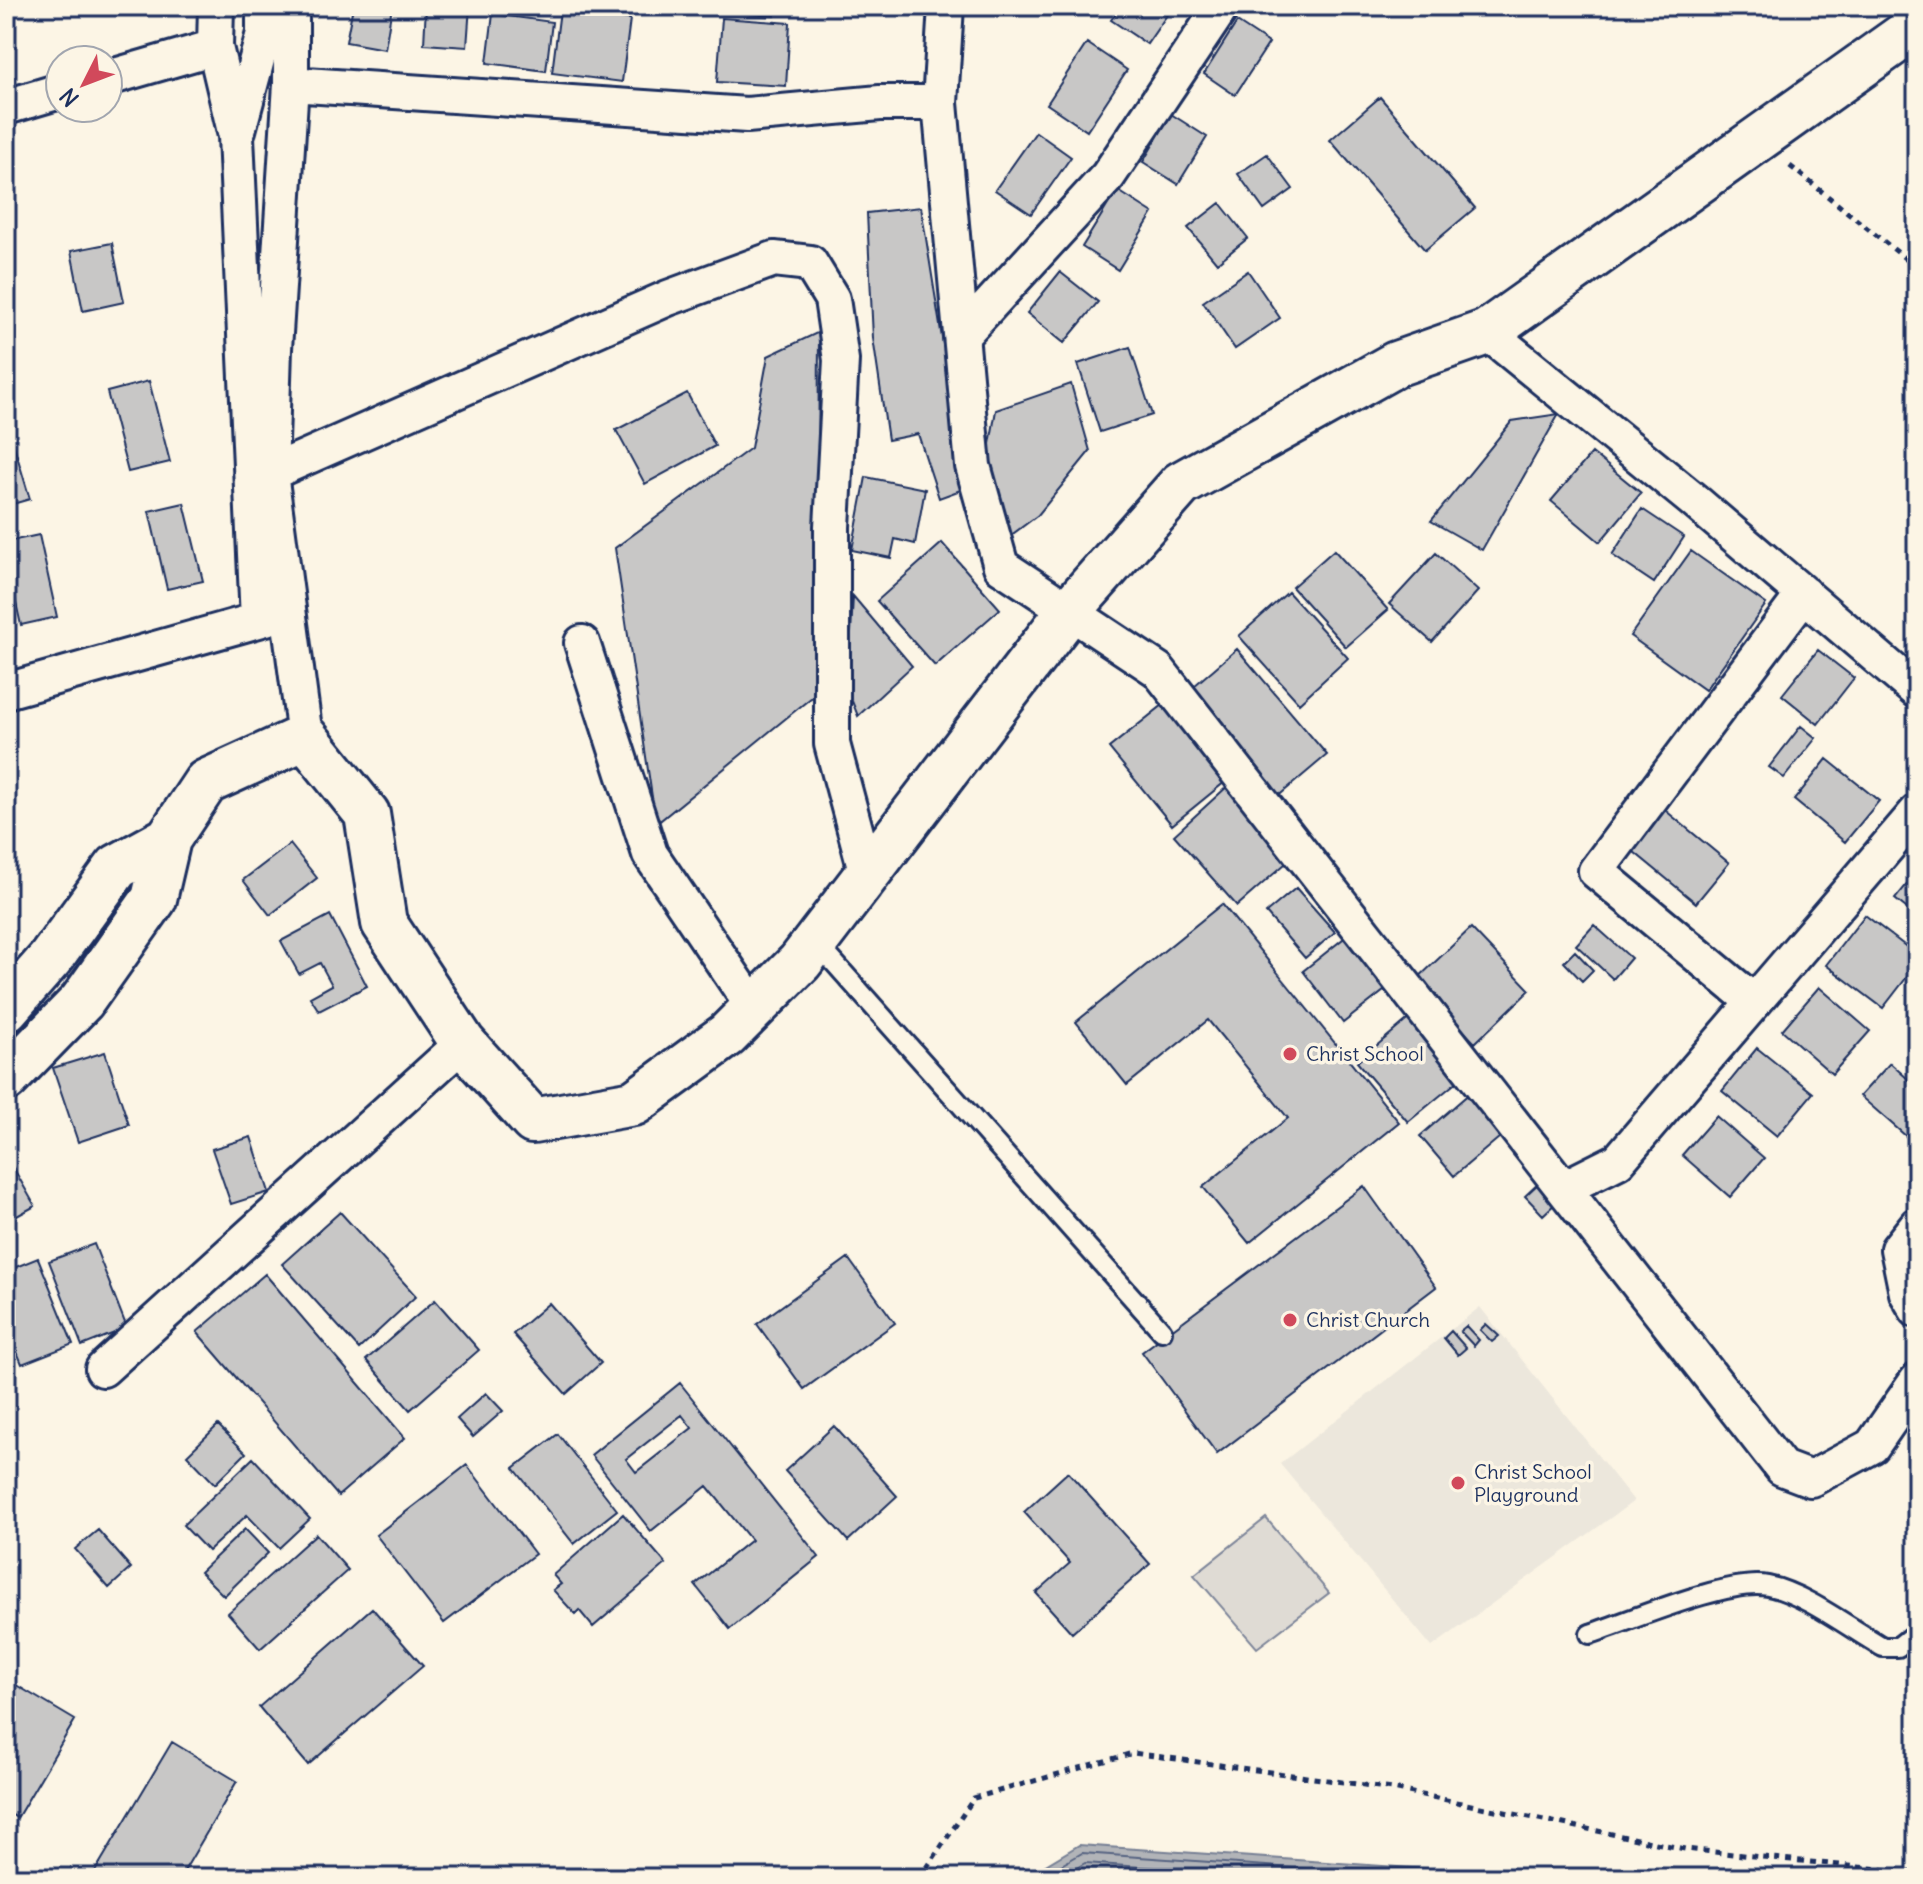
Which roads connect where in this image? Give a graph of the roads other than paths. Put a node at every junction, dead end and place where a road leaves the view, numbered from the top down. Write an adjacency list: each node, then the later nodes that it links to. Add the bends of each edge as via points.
1 (216, 6): 7 (street)
2 (264, 6): 13 (street, via 264,33)
3 (291, 6): 9 (street)
4 (946, 6): 11 (street)
5 (1222, 6): 15 (street, via 1108,176)
6 (1917, 26): 14 (main road)
7 (215, 47): 8 (street); 13 (street)
8 (124, 73)
9 (291, 84): 11 (street, via 747,115); 16 (street)
10 (44, 96): 12 (street)
11 (940, 103): 15 (street)
12 (6, 107)
13 (236, 136): 19 (street)
14 (1487, 332): 17 (street); 18 (main road, via 1396,364 1181,484)
15 (964, 333): 18 (street, via 973,466 1001,566)
16 (270, 473): 19 (street); 26 (street, via 668,298 774,259 810,263 832,299 841,360 832,527 832,744)
17 (1804, 594): 22 (street); 28 (street, via 1596,871)
18 (1069, 611): 26 (main road); 33 (street, via 1158,670)
19 (273, 616): 21 (street); 23 (street)
20 (582, 643): 29 (street, via 650,854)
21 (6, 691)
22 (1917, 691)
23 (305, 737): 25 (main road, via 206,782); 31 (main road, via 367,814 384,923)
24 (1917, 812): 28 (street)
25 (168, 839): 30 (main road, via 117,867); 32 (main road, via 154,899 82,1001)
26 (867, 874): 27 (main road)
27 (815, 941): 29 (main road); 36 (lane)
28 (1754, 1002): 33 (street, via 1618,1161)
29 (754, 1008): 31 (main road, via 727,1035 634,1103 533,1121)
30 (6, 1009)
31 (463, 1043): 37 (street)
32 (6, 1079)
33 (1564, 1188): 38 (street, via 1782,1468 1811,1479 1872,1446)
34 (1917, 1225): 35 (street, via 1898,1249 1907,1293)
35 (1917, 1310)
36 (1162, 1331)
37 (103, 1369)
38 (1917, 1381)
39 (1917, 1632): 40 (lane, via 1898,1647 1883,1647 1782,1590 1750,1585)
40 (1590, 1634)

